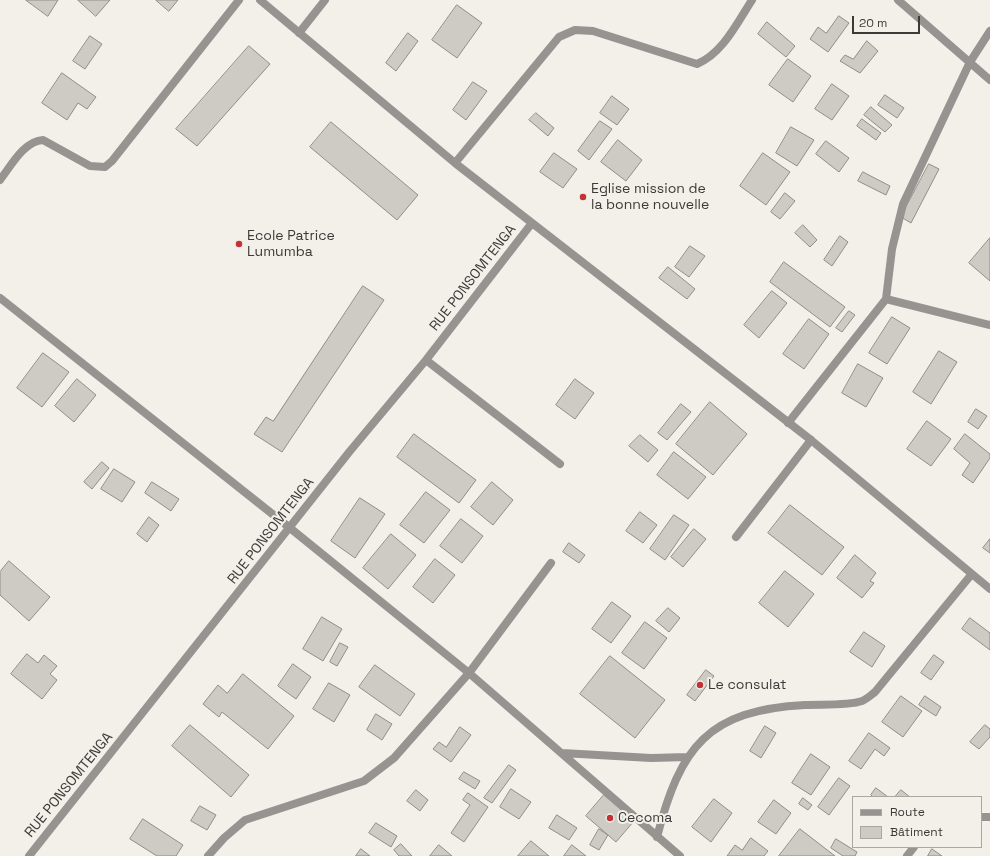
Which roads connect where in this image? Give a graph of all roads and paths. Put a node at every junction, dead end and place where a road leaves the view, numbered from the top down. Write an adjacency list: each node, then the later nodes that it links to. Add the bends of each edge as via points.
1 (239, 0): 11 (street, via 105,167 90,166 43,140 35,140)
2 (260, 0): 7 (street)
3 (324, 0): 7 (street)
4 (752, 0): 10 (street, via 718,50 708,60 697,64 593,31 575,30 559,37)
5 (898, 0): 8 (street)
6 (990, 31): 8 (street)
7 (300, 33): 10 (street)
8 (970, 62): 9 (street); 14 (street, via 903,204 892,249)
9 (990, 80)
10 (455, 163): 12 (street)
11 (0, 180)
12 (532, 223): 16 (street, RUE PONSOMTENGA); 17 (street)
13 (0, 298): 20 (street)
14 (886, 299): 15 (street); 17 (street)
15 (990, 325)
16 (426, 360): 19 (street); 20 (street, RUE PONSOMTENGA)
17 (788, 423): 18 (street)
18 (811, 440): 21 (street); 23 (street)
19 (560, 464)
20 (290, 528): 25 (street); 30 (street, RUE PONSOMTENGA)
21 (736, 537)
22 (551, 563): 25 (street)
23 (971, 575): 24 (street); 27 (street, via 875,692 862,701 790,706 756,712 723,724 702,738)
24 (990, 589)
25 (469, 673): 26 (street); 31 (street, via 394,758 364,781 245,820)
26 (562, 753): 27 (street, via 651,758); 28 (street)
27 (688, 757): 28 (street, via 674,781)
28 (657, 836): 32 (street)
29 (913, 848): 33 (street)
30 (30, 856)
31 (208, 856)
32 (680, 856)
33 (907, 856)

